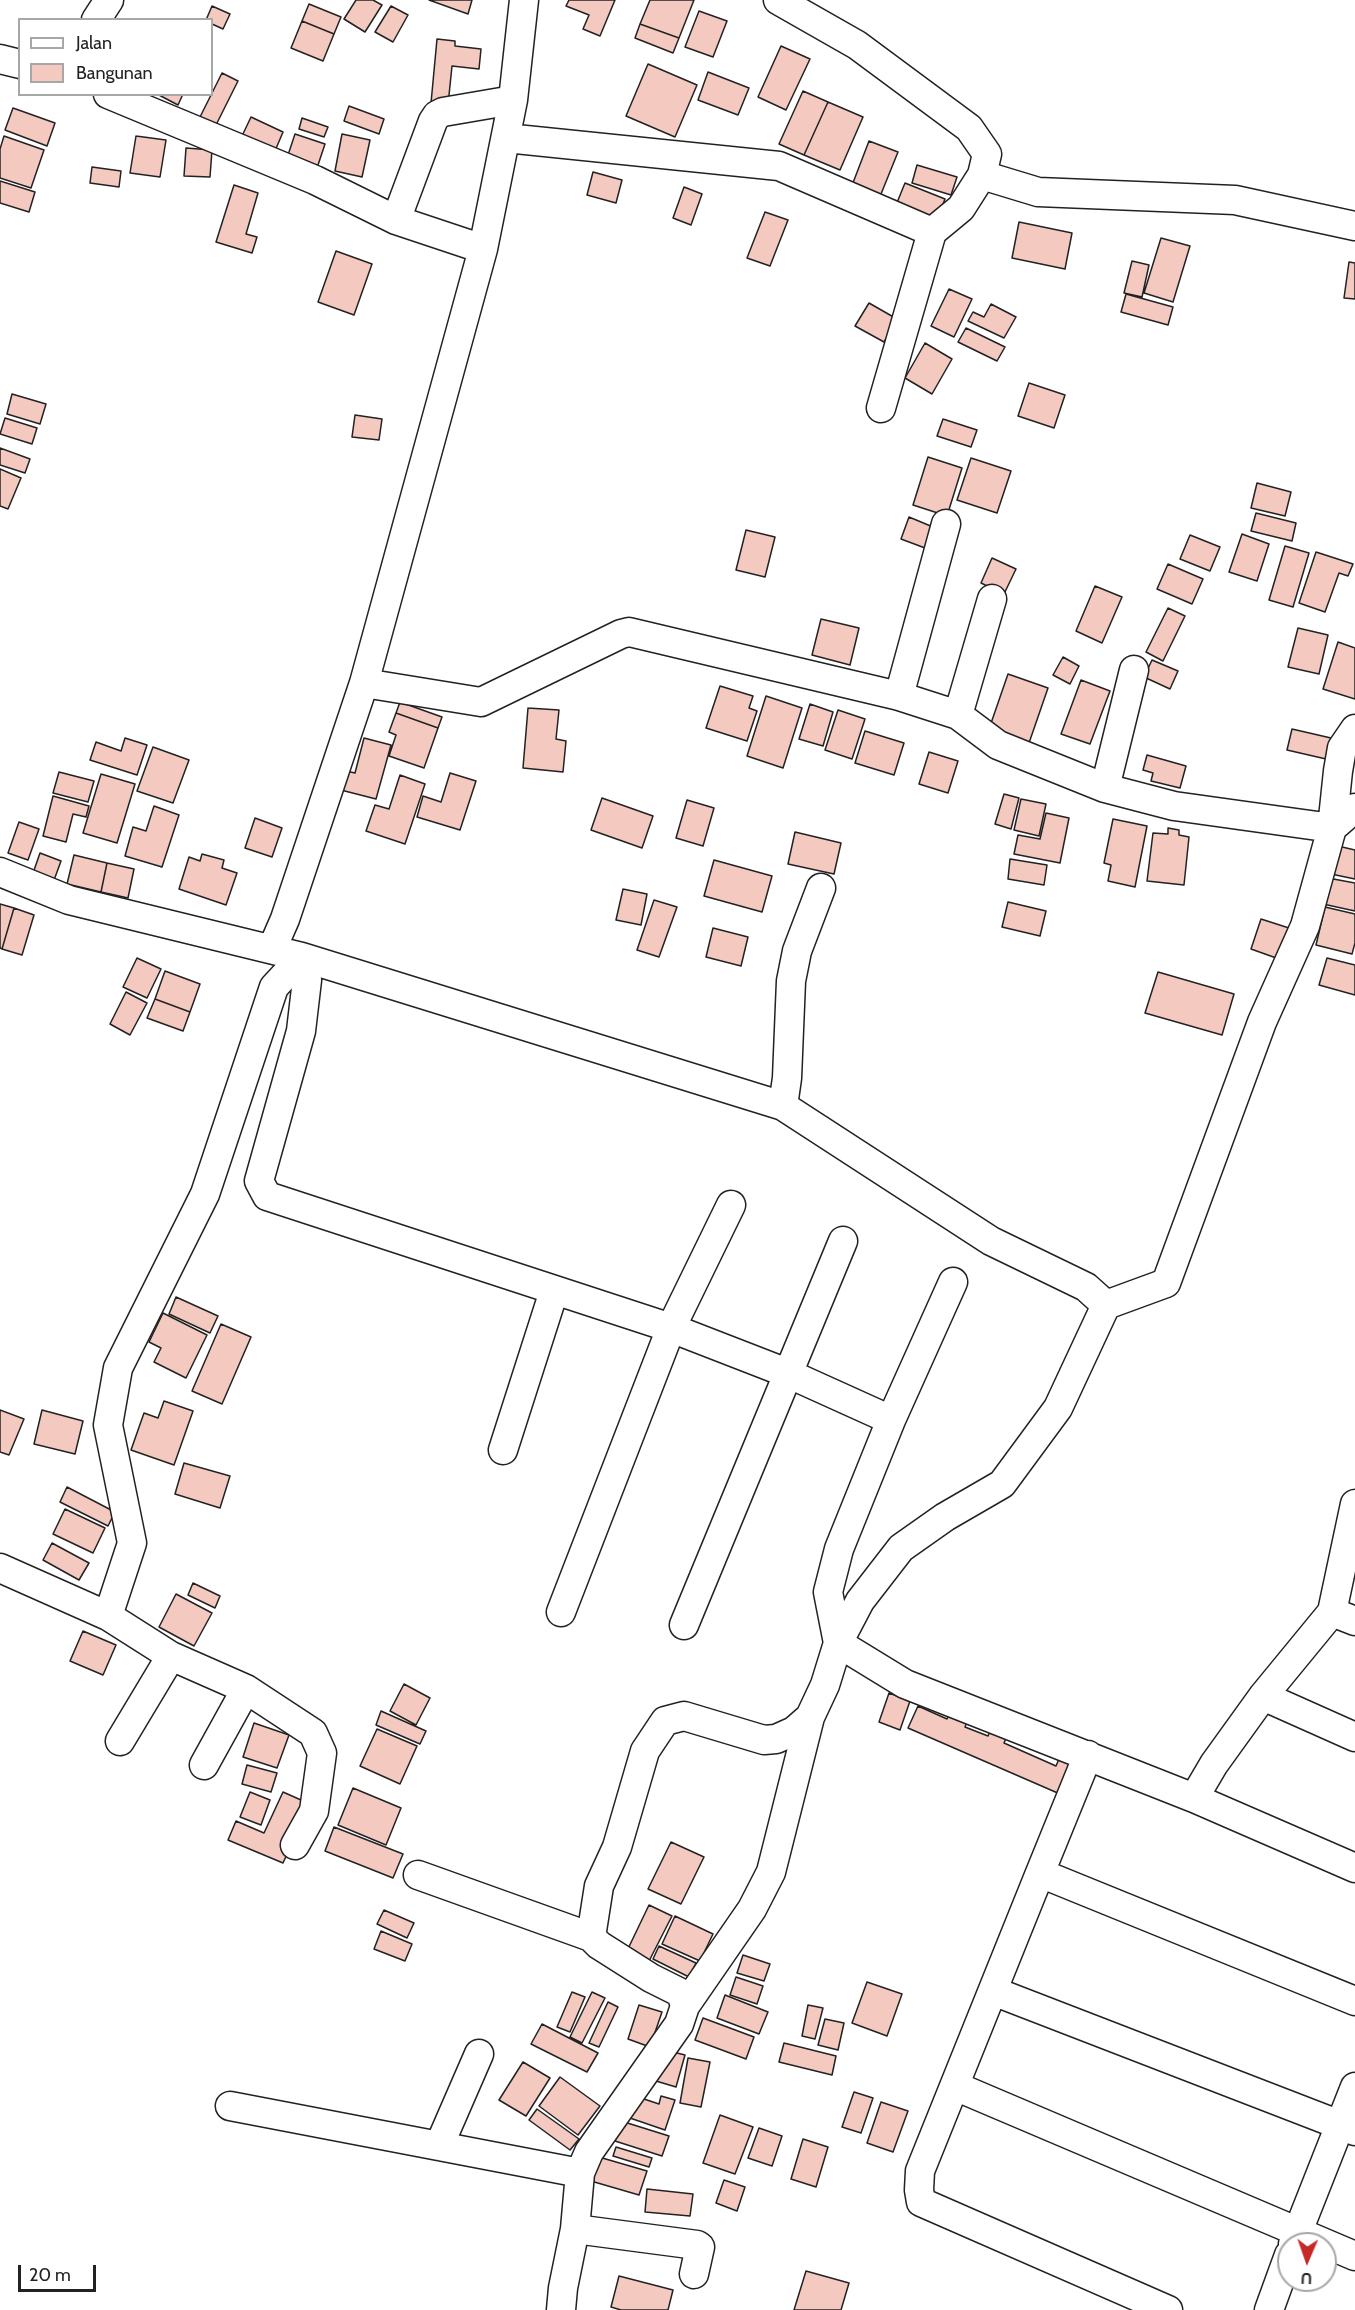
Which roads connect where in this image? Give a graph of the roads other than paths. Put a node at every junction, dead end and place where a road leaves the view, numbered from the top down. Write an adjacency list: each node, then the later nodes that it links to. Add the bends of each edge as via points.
1 (109, 0): 4 (street)
2 (524, 0): 8 (street)
3 (777, 0): 10 (street, via 857,45 969,128 987,154)
4 (97, 18)
5 (0, 59): 6 (street)
6 (18, 64)
7 (113, 96): 11 (street, via 315,180)
8 (513, 100): 9 (street); 11 (street, via 437,116)
9 (506, 138): 13 (street, via 779,166); 14 (street)
10 (982, 175): 12 (street, via 1038,192 1235,200); 13 (street, via 961,208)
11 (396, 220): 14 (street)
12 (1355, 226)
13 (932, 232): 15 (street)
14 (483, 249): 19 (street)
15 (881, 408)
16 (946, 524): 20 (street)
17 (992, 599): 21 (street)
18 (1134, 670): 23 (street)
19 (364, 683): 20 (street, via 481,702 629,632); 28 (street)
20 (899, 696): 21 (street)
21 (958, 715): 23 (street, via 998,746)
22 (1355, 729): 25 (street, via 1342,748)
23 (1106, 788): 25 (street, via 1174,806)
24 (1355, 808): 25 (street)
25 (1332, 828): 35 (street, via 1305,926 1262,1022 1166,1283)
26 (0, 872): 28 (street, via 69,900)
27 (821, 888): 30 (street, via 797,951 791,981 788,1078)
28 (272, 949): 29 (street)
29 (302, 957): 30 (street); 34 (street, via 307,980 301,1031 259,1181 267,1196); 43 (street, via 274,987 205,1194 118,1368 108,1425 132,1543)
30 (783, 1106): 35 (street, via 991,1241 1086,1287)
31 (731, 1205): 36 (street)
32 (843, 1241): 37 (street)
33 (953, 1282): 38 (street)
34 (554, 1291): 36 (street); 39 (street)
35 (1106, 1305): 46 (street, via 1058,1408 1002,1484 902,1548 860,1601)
36 (671, 1328): 37 (street); 42 (street)
37 (788, 1373): 38 (street); 45 (street)
38 (891, 1420): 46 (street, via 839,1549 828,1592)
39 (503, 1450)
40 (1355, 1504): 44 (street)
41 (0, 1568): 43 (street)
42 (561, 1612)
43 (108, 1616): 47 (street)
44 (1343, 1617): 49 (street)
45 (684, 1625)
46 (838, 1642): 50 (street); 53 (street, via 905,1684)
47 (171, 1656): 48 (street); 52 (street)
48 (246, 1689): 54 (street); 56 (street, via 313,1733 322,1753 314,1811)
49 (1263, 1696): 51 (street); 55 (street)
50 (810, 1717): 60 (street, via 794,1731 764,1740 684,1716 665,1721 645,1751 617,1847 599,1887); 63 (street, via 771,1872 752,1909)
51 (1355, 1737)
52 (120, 1741)
53 (1089, 1755): 55 (street); 58 (street)
54 (204, 1766)
55 (1194, 1798): 57 (street)
56 (295, 1845)
57 (1355, 1868)
58 (1040, 1873): 61 (street); 62 (street)
59 (418, 1875): 60 (street)
60 (591, 1936): 63 (street, via 651,1978 681,1993)
61 (993, 1991): 65 (street); 68 (street)
62 (1355, 2001)
63 (685, 2006): 70 (street, via 679,2024 589,2152)
64 (479, 2054): 69 (street)
65 (955, 2086): 73 (street); 79 (street, via 920,2171 921,2202)
66 (1355, 2087): 68 (street)
67 (230, 2106): 69 (street)
68 (1347, 2128): 72 (street)
69 (439, 2146): 70 (street)
70 (580, 2172): 71 (street)
71 (575, 2229): 76 (street, via 697,2245 700,2247); 78 (street)
72 (1299, 2232)
73 (1277, 2237)
74 (1337, 2253): 75 (street)
75 (1355, 2256)
76 (694, 2274)
77 (1277, 2288): 80 (street)
78 (561, 2310)
79 (1168, 2310)
80 (1269, 2310)

